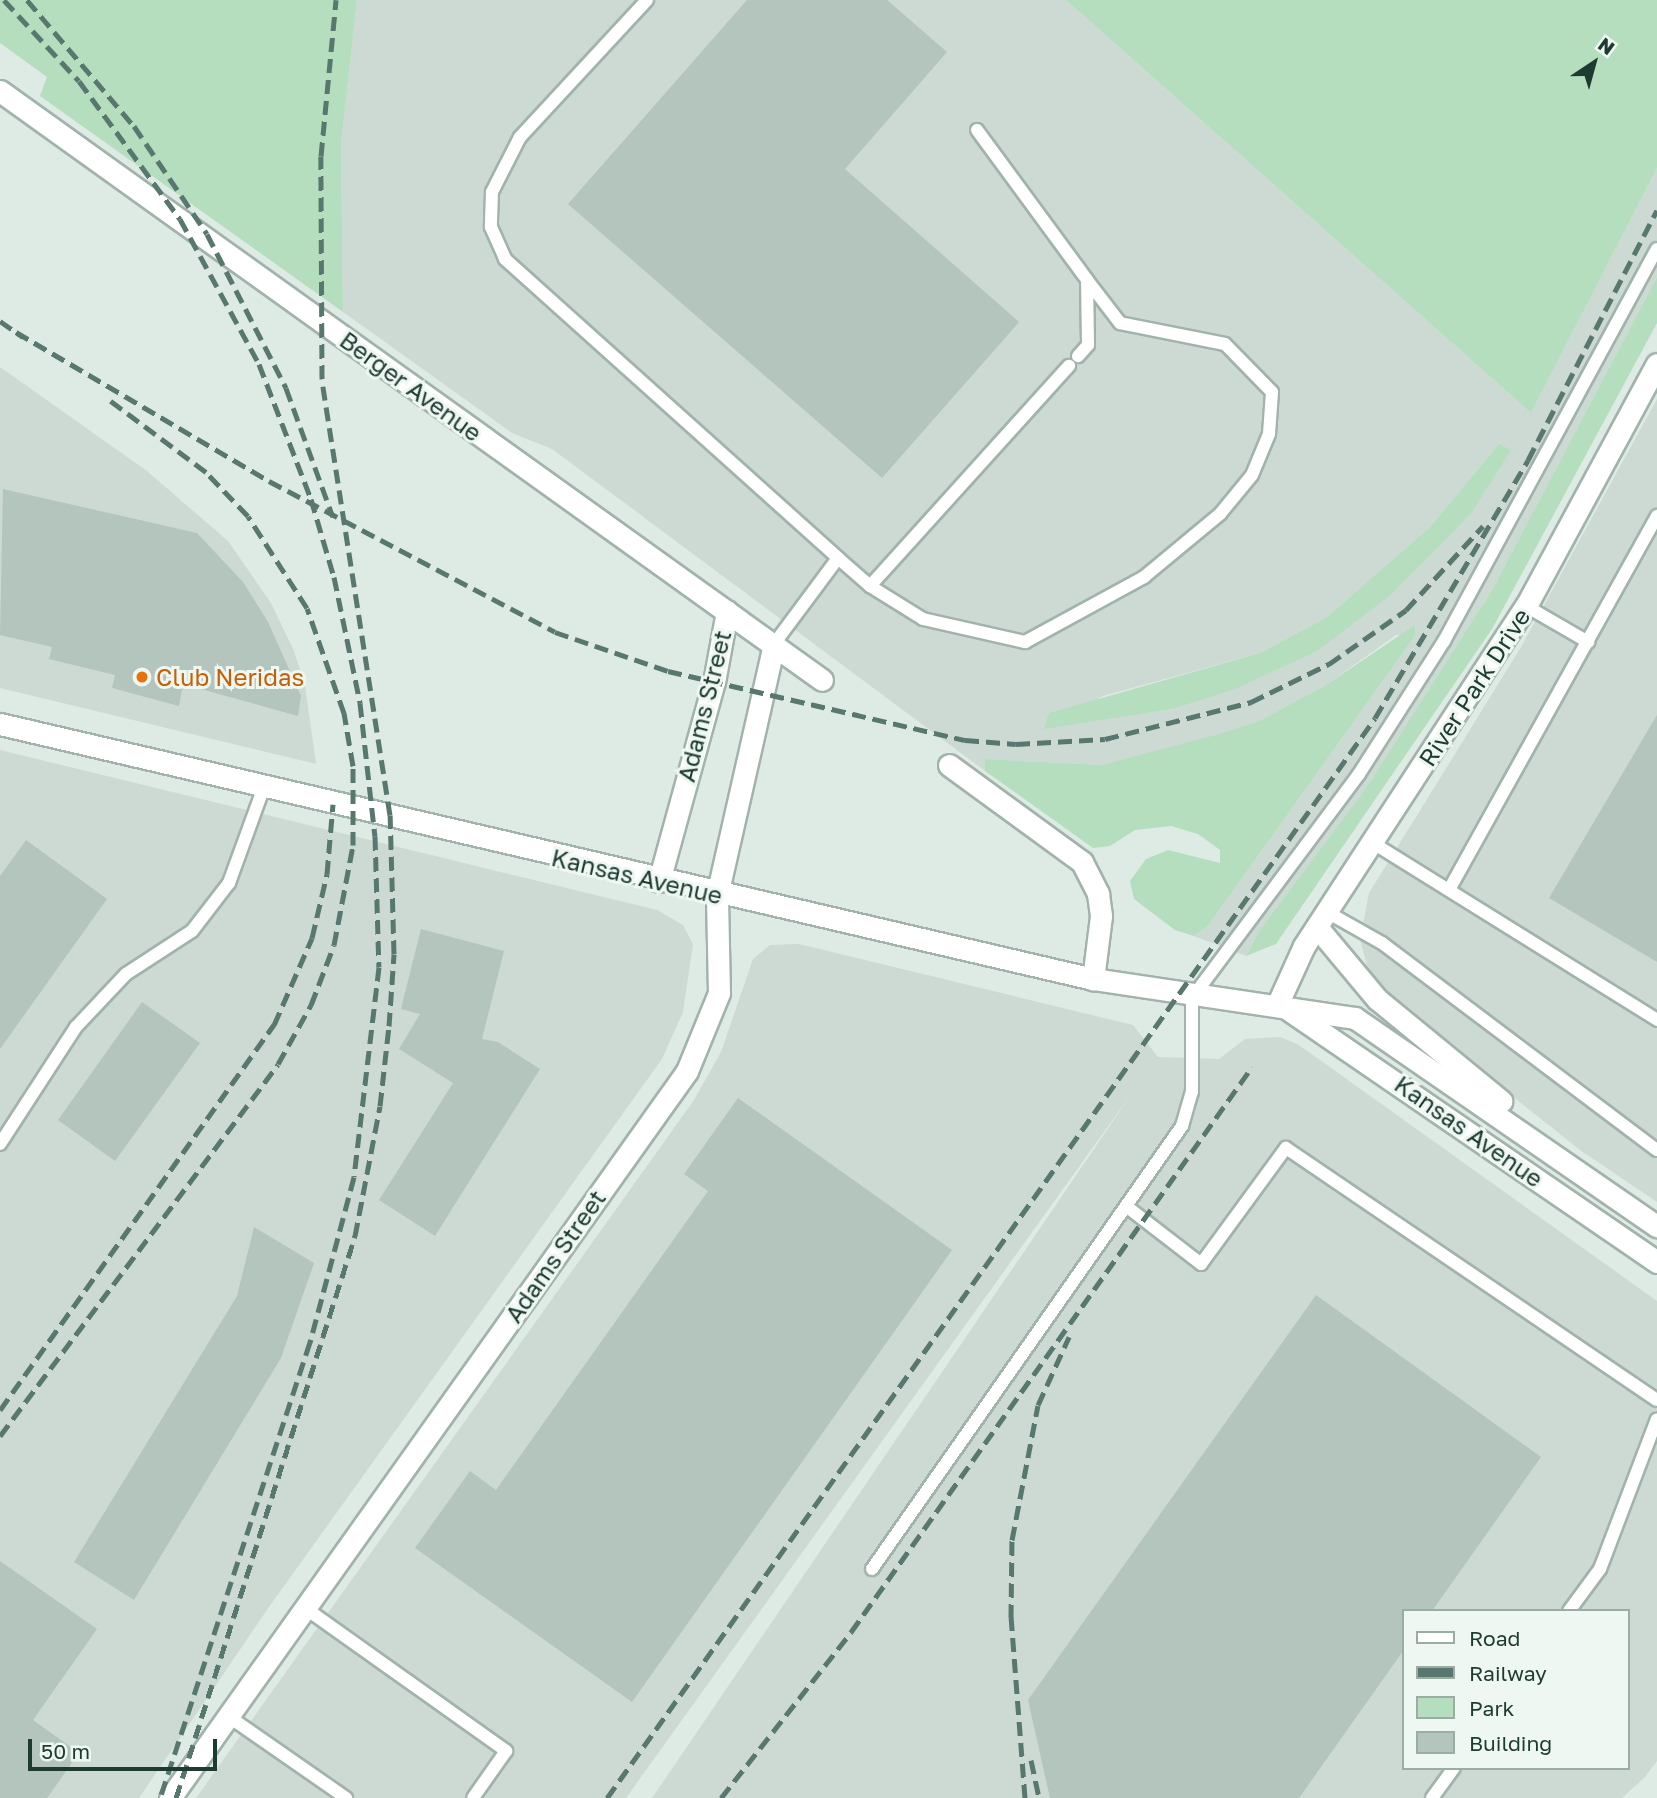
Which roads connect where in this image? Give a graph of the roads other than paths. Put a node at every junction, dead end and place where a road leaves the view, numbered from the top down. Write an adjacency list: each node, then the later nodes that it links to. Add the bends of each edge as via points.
1 (647, 0): 10 (lane, via 520,137 492,192 491,227 505,259)
2 (0, 91): 13 (street, Berger Avenue)
3 (977, 130): 5 (lane)
4 (1657, 249): 26 (lane, via 1444,641 1359,774)
5 (1087, 279): 6 (lane, via 1088,345); 11 (lane, via 1120,323 1225,344 1272,392 1269,434 1252,475 1220,513 1144,577 1025,642 923,619)
6 (1078, 356)
7 (1657, 364): 12 (street, River Park Drive)
8 (1069, 366): 11 (lane)
9 (1657, 516): 14 (lane)
10 (838, 558): 11 (lane); 15 (lane)
11 (870, 586)
12 (1526, 606): 14 (lane); 20 (street, River Park Drive)
13 (727, 611): 15 (street, Berger Avenue); 21 (street, Adams Street, via 714,682)
14 (1588, 642): 22 (lane)
15 (774, 644): 16 (street, Berger Avenue); 23 (street, Adams Street)
16 (822, 680)
17 (0, 724): 19 (street, Kansas Avenue)
18 (949, 765): 25 (street, via 1082,862 1098,894 1101,916)
19 (264, 787): 21 (street, Kansas Avenue); 29 (lane, via 229,883 192,932 126,974 76,1027)
20 (1373, 843): 22 (lane); 24 (street, River Park Drive)
21 (659, 881): 23 (street, Kansas Avenue)
22 (1450, 888): 28 (lane)
23 (717, 895): 25 (street, Kansas Avenue); 38 (street, Adams Street, via 719,993 687,1071)
24 (1322, 920): 27 (street, River Park Drive); 30 (lane, via 1424,974); 31 (street, via 1377,999 1474,1078)
25 (1093, 979): 26 (street, Kansas Avenue)
26 (1192, 998): 27 (street, Kansas Avenue); 32 (lane, via 1192,1092 1182,1126)
27 (1278, 1003): 31 (street, Kansas Avenue, via 1356,1018); 34 (street, Kansas Avenue)
28 (1657, 1020)
29 (0, 1144)
30 (1657, 1150)
31 (1551, 1153): 33 (street, Kansas Avenue)
32 (1126, 1206): 35 (lane, via 1201,1264 1286,1148); 37 (lane)
33 (1657, 1226)
34 (1657, 1262)
35 (1657, 1400)
36 (1657, 1419): 39 (lane, via 1600,1569)
37 (872, 1569)
38 (305, 1608): 40 (street, Adams Street); 44 (lane, via 506,1751)
39 (1570, 1609)
40 (228, 1716): 42 (street, Adams Street); 43 (lane)
41 (1453, 1770): 45 (lane)
42 (170, 1798)
43 (346, 1798)
44 (473, 1798)
45 (1432, 1798)

